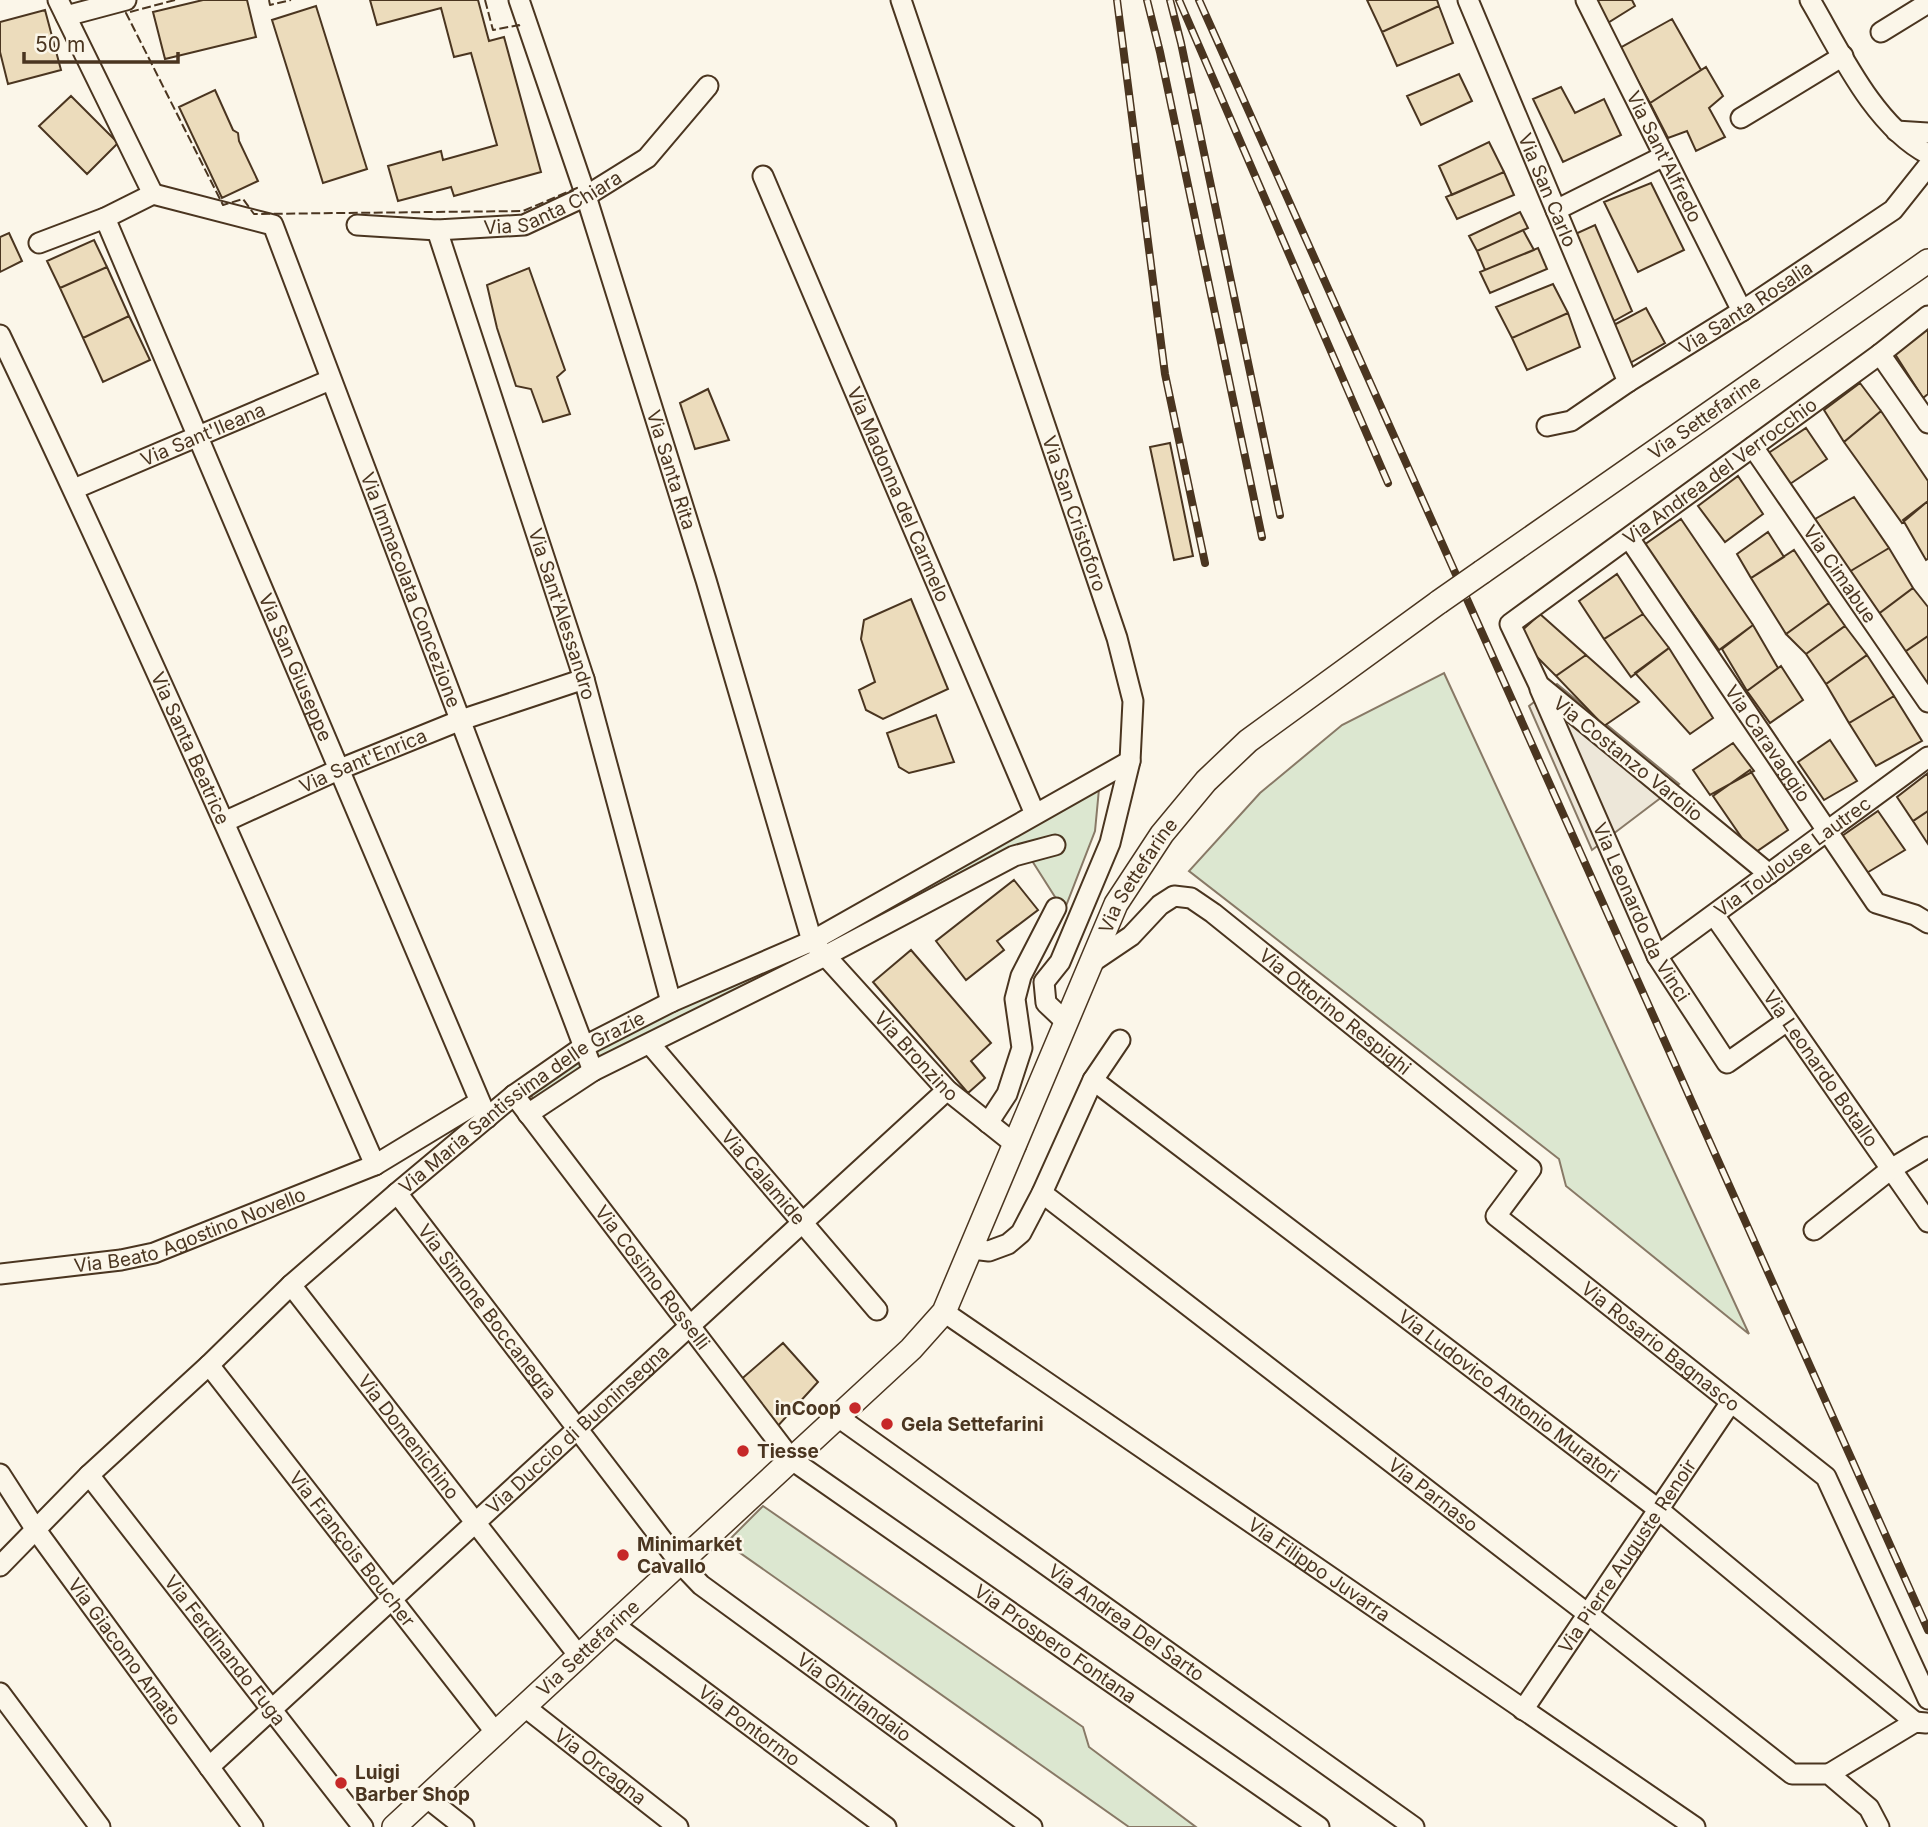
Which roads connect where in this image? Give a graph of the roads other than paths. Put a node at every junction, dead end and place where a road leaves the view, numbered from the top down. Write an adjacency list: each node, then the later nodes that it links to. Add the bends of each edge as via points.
1 (126, 0): 8 (street)
2 (519, 0): 20 (street, Via Santa Rita)
3 (901, 0): 45 (street, Via San Cristoforo, via 1117,638 1133,701)
4 (1468, 0): 21 (street, Via San Carlo)
5 (1587, 0): 16 (street, Via Sant'Alfredo)
6 (1810, 0): 10 (street)
7 (1928, 3): 9 (street)
8 (62, 8): 19 (street)
9 (1881, 32)
10 (1843, 56): 12 (street); 13 (street, via 1868,98)
11 (708, 86): 20 (street, Via Santa Chiara, via 647,158)
12 (1741, 118)
13 (1896, 131): 14 (street); 15 (street)
14 (1928, 133)
15 (1928, 154)
16 (1664, 156): 21 (street); 27 (street, Via Sant'Alfredo)
17 (1928, 166): 27 (street, Via Santa Rosalia, via 1893,210)
18 (763, 176): 47 (street, Via Madonna del Carmelo)
19 (153, 194): 22 (street); 31 (street, Via Immacolata Concezione, via 273,225)
20 (586, 196): 24 (street, Via Santa Chiara, via 524,225); 55 (street, Via Santa Rita)
21 (1556, 210): 32 (street, Via San Carlo)
22 (104, 218): 25 (street); 35 (street, Via San Giuseppe)
23 (357, 225): 24 (street, Via Santa Chiara)
24 (437, 230): 40 (street, Via Sant'Alessandro)
25 (39, 243)
26 (1928, 261): 58 (street, Via Settefarine, bridge, via 1438,602 1248,741 1206,781 1162,834 1116,904)
27 (1742, 311): 32 (street, Via Santa Rosalia)
28 (1928, 316): 30 (street, Via Andrea del Verrocchio)
29 (0, 335): 37 (street, Via Santa Beatrice)
30 (1880, 354): 33 (street); 36 (street, Via Andrea del Verrocchio)
31 (330, 380): 35 (street, Via Sant'Ileana); 43 (street, Via Immacolata Concezione)
32 (1628, 382): 34 (street, Via Santa Rosalia, via 1571,421)
33 (1928, 423)
34 (1547, 426)
35 (197, 437): 37 (street, Via Sant'Ileana); 46 (street, Via San Giuseppe)
36 (1753, 447): 38 (street, Via Andrea del Verrocchio); 42 (street, Via Cimabue)
37 (74, 489): 48 (street, Via Santa Beatrice)
38 (1629, 538): 39 (street, Via Andrea del Verrocchio); 49 (street, Via Caravaggio)
39 (1510, 624): 41 (street, Via Costanzo Varolio)
40 (584, 679): 43 (street, Via Sant'Enrica); 59 (street, Via Sant'Alessandro)
41 (1539, 685): 51 (street, Via Costanzo Varolio); 57 (street, Via Leonardo da Vinci)
42 (1928, 702)
43 (461, 720): 46 (street, Via Sant'Enrica); 64 (street, Via Immacolata Concezione)
44 (1928, 757): 49 (street, Via Toulouse Lautrec)
45 (1130, 761): 47 (street, Via Maria Santissima delle Grazie); 60 (street, Via San Cristoforo, via 1110,843 1060,962 1044,982 1046,1003)
46 (340, 769): 48 (street, Via Sant'Enrica); 69 (street, Via San Giuseppe)
47 (1035, 814): 55 (street, Via Maria Santissima delle Grazie)
48 (224, 822): 74 (street, Via Santa Beatrice)
49 (1827, 830): 51 (street, Via Toulouse Lautrec); 54 (street, Via Caravaggio, via 1876,903)
50 (1055, 845): 56 (street, via 1014,856)
51 (1769, 874): 53 (street, Via Toulouse Lautrec)
52 (1056, 908): 71 (street, via 1021,976 1015,999 1022,1048 1007,1094)
53 (1714, 915): 57 (street, Via Toulouse Lautrec); 61 (street, Via Leonardo Botallo)
54 (1928, 923)
55 (812, 941): 56 (street, Via Bronzino); 59 (street, Via Maria Santissima delle Grazie)
56 (825, 956): 63 (street, Via Maria Santissima delle Grazie); 67 (street, Via Bronzino)
57 (1657, 956): 61 (street, Via Leonardo da Vinci, via 1727,1063)
58 (1091, 962): 60 (street, Via Settefarine); 78 (street, Via Ottorino Respighi, via 1131,936 1174,896 1191,898 1531,1169)
59 (671, 1002): 64 (street, Via Maria Santissima delle Grazie)
60 (1066, 1021): 72 (street, Via Settefarine)
61 (1787, 1021): 75 (street, Via Leonardo Botallo)
62 (1120, 1040): 66 (street)
63 (650, 1044): 65 (street, Via Maria Santissima delle Grazie); 79 (street, Via Calamide)
64 (583, 1047): 65 (street, Via Immacolata Concezione); 68 (street, Via Maria Santissima delle Grazie)
65 (593, 1071): 70 (street, Via Maria Santissima delle Grazie)
66 (1093, 1080): 77 (street); 95 (street, Via Ludovico Antonio Muratori)
67 (947, 1090): 71 (street, Via Bronzino); 79 (street, Via Duccio di Buoninsegna)
68 (514, 1095): 69 (street, Via Maria Santissima delle Grazie); 70 (street, Via Cosimo Rosselli)
69 (482, 1110): 74 (street, Via Maria Santissima delle Grazie); 76 (street, Via Maria Santissima delle Grazie)
70 (528, 1114): 87 (street, Via Cosimo Rosselli)
71 (988, 1123): 72 (street, Via Bronzino)
72 (1016, 1145): 82 (street, Via Settefarine)
73 (1928, 1147): 75 (street)
74 (375, 1165): 83 (street, Via Beato Agostino Novello, via 154,1252)
75 (1891, 1169): 80 (street, Via Leonardo Botallo); 81 (street)
76 (397, 1193): 84 (street, Via Maria Santissima delle Grazie); 91 (street, Via Simone Boccanegra)
77 (1042, 1193): 82 (street, via 1021,1233 1008,1244 989,1251); 101 (street, Via Parnaso)
78 (1496, 1216): 89 (street, Via Rosario Bagnasco)
79 (803, 1222): 85 (street, Via Calamide); 87 (street, Via Duccio di Buoninsegna)
80 (1928, 1222)
81 (1814, 1230)
82 (972, 1249): 86 (street, Via Settefarine)
83 (0, 1274)
84 (291, 1285): 88 (street, Via Maria Santissima delle Grazie); 96 (street, Via Domenichino)
85 (877, 1310)
86 (944, 1312): 90 (street, Via Settefarine); 108 (street, Via Filippo Juvarra)
87 (689, 1326): 91 (street, Via Duccio di Buoninsegna); 92 (street, Via Cosimo Rosselli)
88 (209, 1366): 94 (street, Via Maria Santissima delle Grazie); 100 (street, Via François Boucher)
89 (1731, 1402): 95 (street, Via Pierre Auguste Renoir); 105 (street, Via Rosario Bagnasco, via 1826,1477)
90 (838, 1417): 92 (street, Via Settefarine); 123 (street, Via Andrea Del Sarto)
91 (577, 1429): 96 (street, Via Duccio di Buoninsegna); 98 (street, Via Simone Boccanegra)
92 (792, 1460): 98 (street, Via Settefarine); 122 (street, Via Prospero Fontana)
93 (0, 1474): 97 (street, Via Giacomo Amato)
94 (89, 1475): 97 (street, Via Maria Santissima delle Grazie); 107 (street, Via Ferdinando Fuga)
95 (1658, 1509): 101 (street, Via Pierre Auguste Renoir); 109 (street, Via Ludovico Antonio Muratori)
96 (475, 1523): 100 (street, Via Duccio di Buoninsegna); 103 (street, Via Domenichino)
97 (36, 1530): 99 (street, Via Maria Santissima delle Grazie); 111 (street, Via Giacomo Amato)
98 (680, 1563): 102 (street, Via Settefarine); 121 (street, Via Ghirlandaio, via 701,1585)
99 (0, 1566)
100 (393, 1599): 107 (street, Via Duccio di Buoninsegna); 110 (street, Via François Boucher)
101 (1588, 1614): 108 (street, Via Pierre Auguste Renoir); 112 (street, Via Parnaso, via 1792,1774)
102 (613, 1624): 103 (street, Via Settefarine); 120 (street, Via Pontormo)
103 (579, 1657): 106 (street, Via Settefarine)
104 (0, 1693): 114 (street)
105 (1928, 1699)
106 (525, 1707): 110 (street, Via Settefarine); 119 (street, Via Orcagna)
107 (272, 1709): 111 (street, Via Duccio di Buoninsegna); 116 (street, Via Ferdinando Fuga)
108 (1523, 1710): 124 (street, Via Filippo Juvarra)
109 (1922, 1723): 112 (street)
110 (496, 1733): 113 (street, Via Settefarine)
111 (209, 1768): 115 (street, Via Giacomo Amato)
112 (1829, 1774): 125 (street, via 1869,1808)
113 (426, 1797): 117 (street, Via Settefarine); 118 (street)
114 (100, 1827)
115 (253, 1827)
116 (363, 1827)
117 (394, 1827)
118 (464, 1827)
119 (678, 1827)
120 (886, 1827)
121 (1031, 1827)
122 (1320, 1827)
123 (1414, 1827)
124 (1695, 1827)
125 (1879, 1827)

